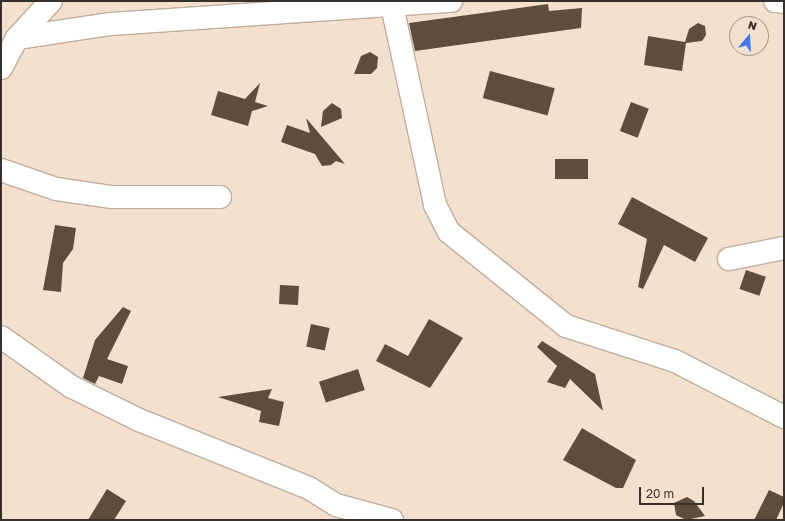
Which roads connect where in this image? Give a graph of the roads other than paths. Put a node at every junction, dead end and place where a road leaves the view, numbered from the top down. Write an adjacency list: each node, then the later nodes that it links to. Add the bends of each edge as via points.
1 (51, 1): 6 (street)
2 (451, 1): 5 (street)
3 (775, 1): 4 (street)
4 (784, 2)
5 (392, 3): 6 (street, via 111,24); 13 (street, via 435,205 449,232 530,301 566,326 675,361)
6 (16, 38): 7 (street)
7 (1, 68)
8 (1, 170): 9 (street, via 56,189 112,197)
9 (220, 197)
10 (784, 248): 11 (street)
11 (729, 259)
12 (1, 337): 14 (street, via 72,387 139,420 309,488 336,505)
13 (784, 417)
14 (392, 520)

